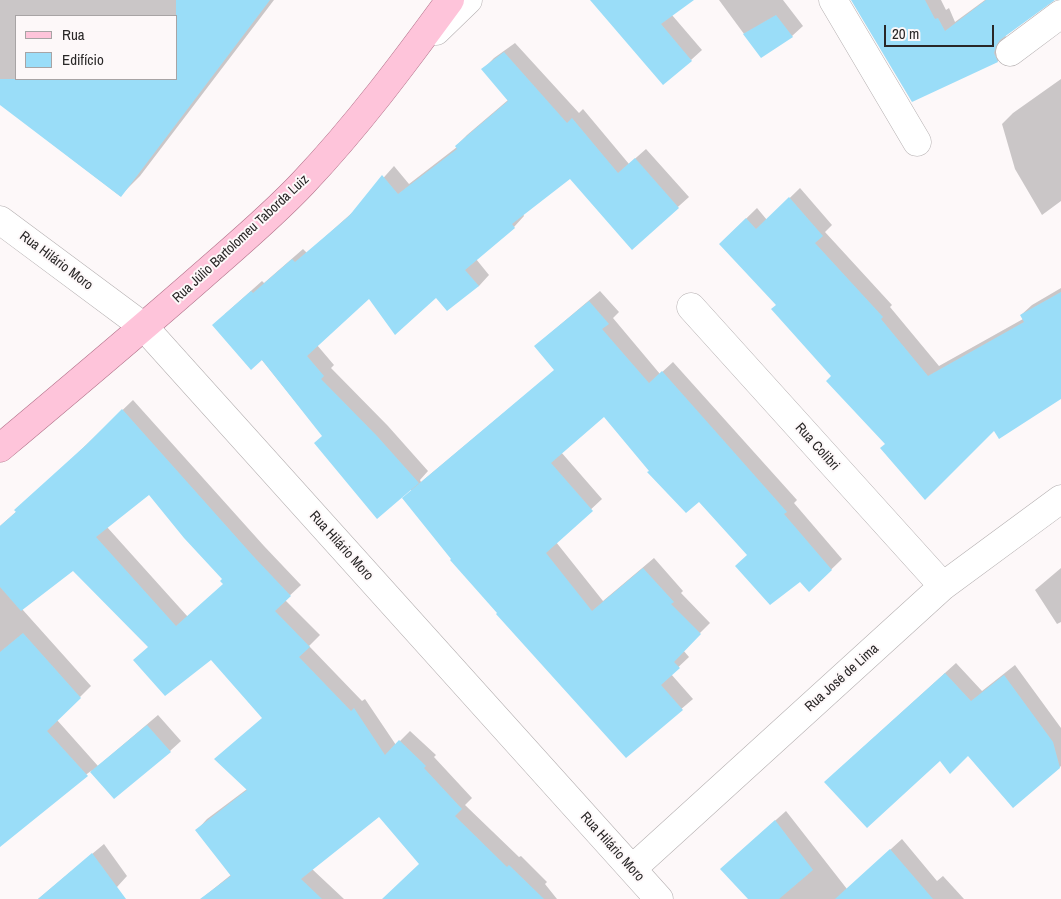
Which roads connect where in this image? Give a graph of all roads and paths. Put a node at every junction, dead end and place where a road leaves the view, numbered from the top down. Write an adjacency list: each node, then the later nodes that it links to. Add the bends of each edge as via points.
1 (450, 0): 6 (main road, Rua Júlio Bartolomeu Taborda Luiz)
2 (468, 0): 6 (street)
3 (833, 0): 7 (street)
4 (1061, 14): 5 (street)
5 (1010, 52)
6 (408, 58): 10 (main road, Rua Júlio Bartolomeu Taborda Luiz, via 302,184)
7 (917, 142)
8 (0, 220): 10 (street, Rua Hilário Moro)
9 (691, 307): 13 (street, Rua Colibri)
10 (144, 327): 11 (main road, Rua Júlio Bartolomeu Taborda Luiz); 14 (street, Rua Hilário Moro)
11 (0, 448)
12 (1061, 499): 13 (street, Rua José de Lima)
13 (943, 586): 14 (street, Rua José de Lima)
14 (632, 869): 15 (street, Rua Hilário Moro)
15 (659, 899)

